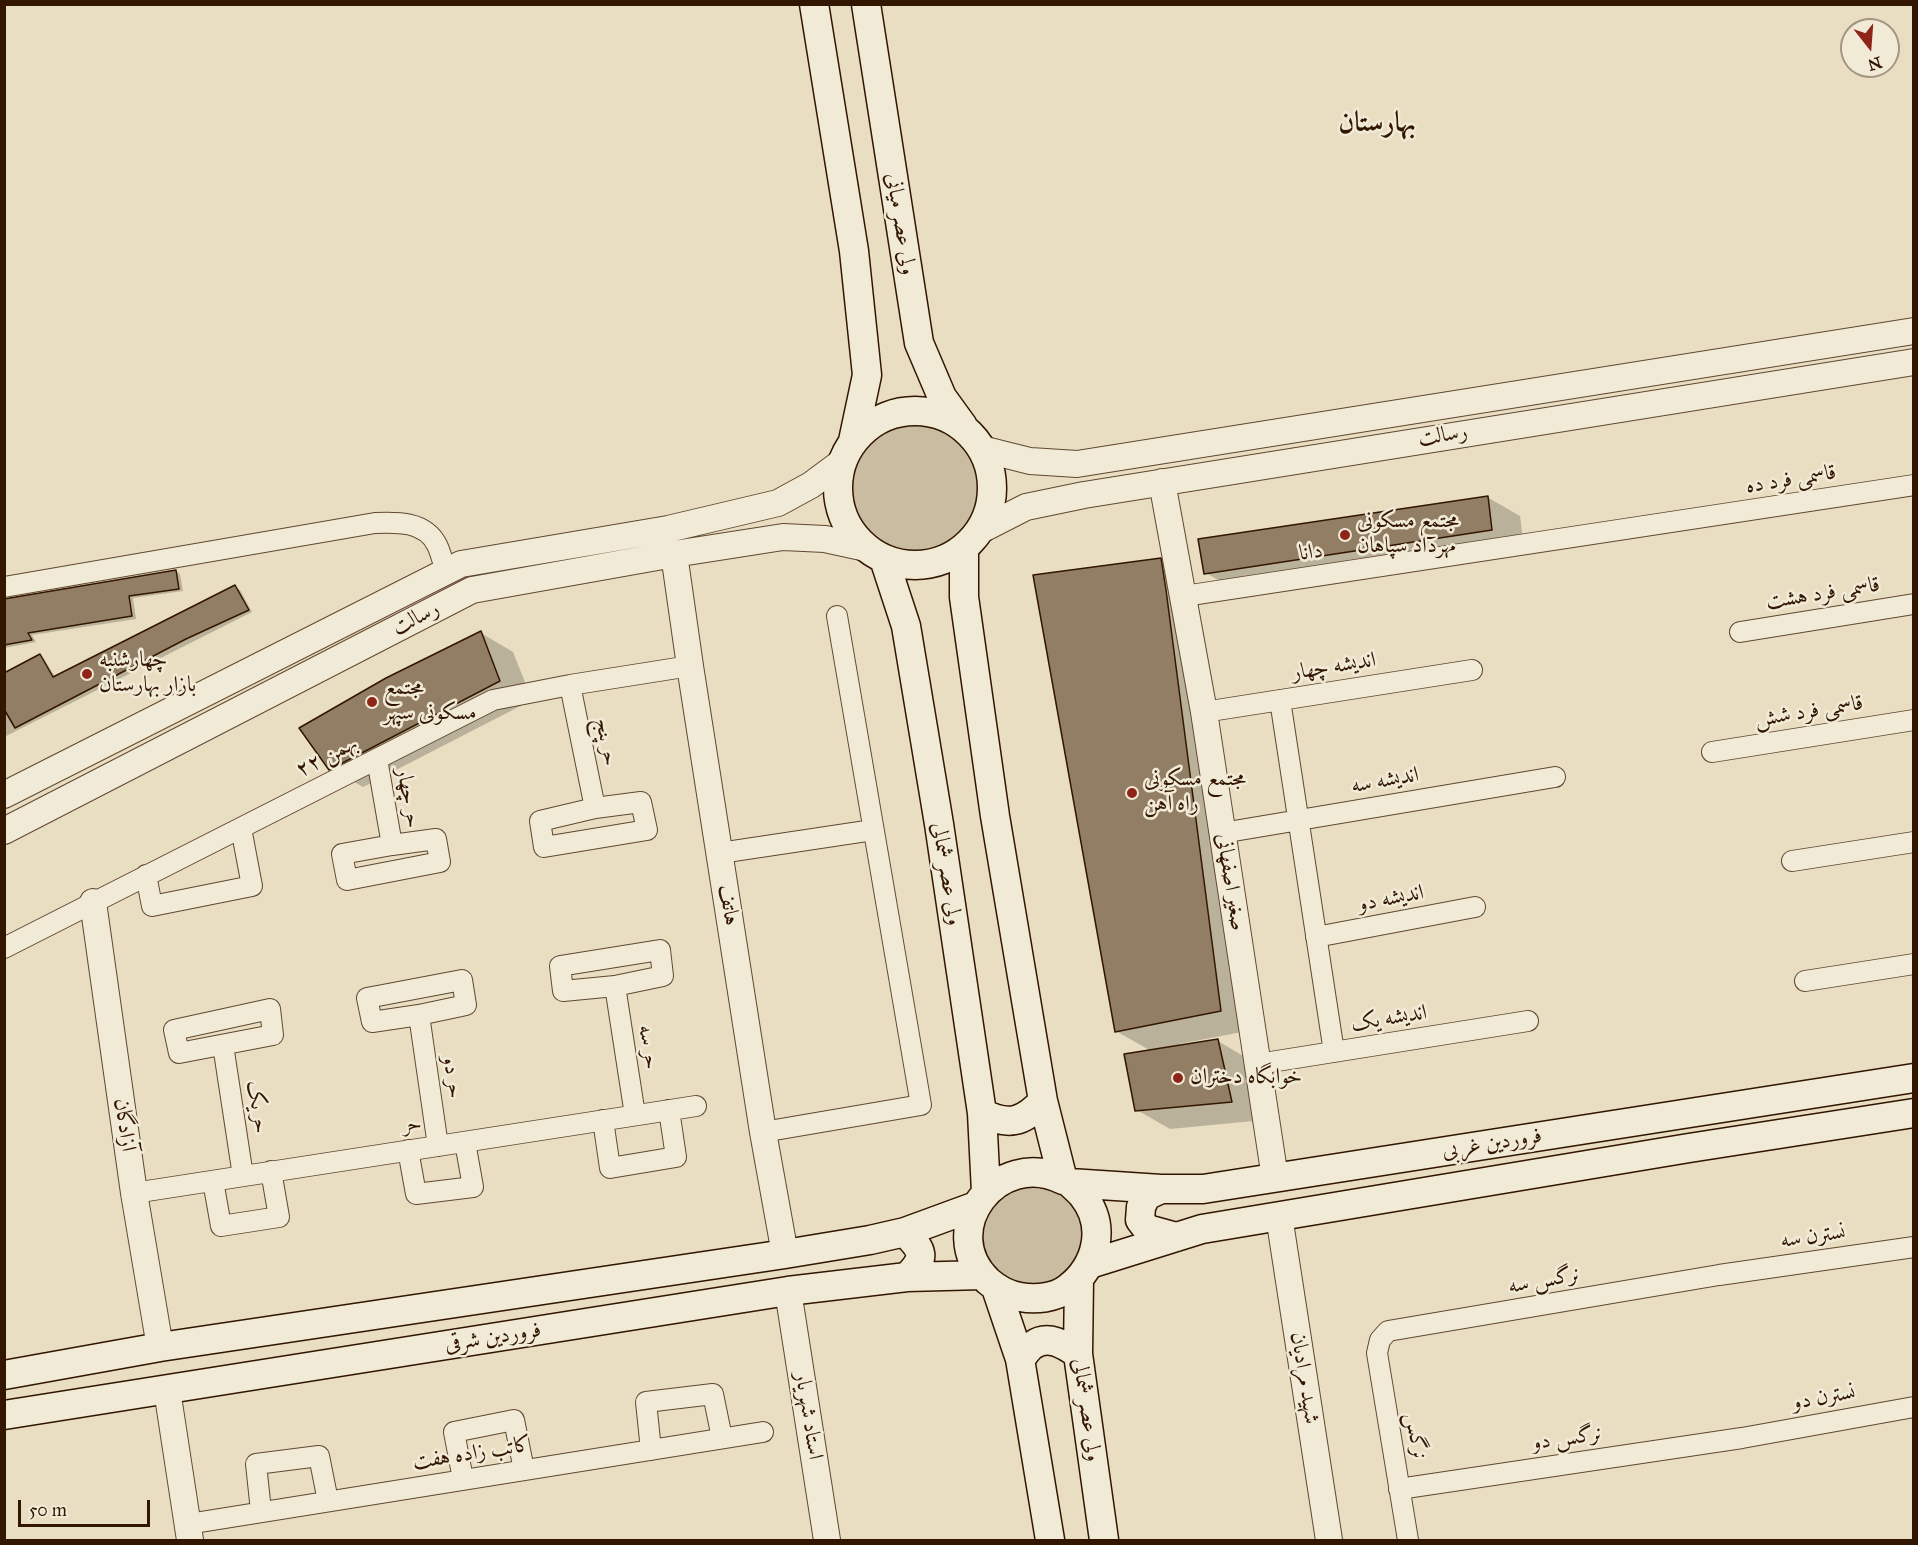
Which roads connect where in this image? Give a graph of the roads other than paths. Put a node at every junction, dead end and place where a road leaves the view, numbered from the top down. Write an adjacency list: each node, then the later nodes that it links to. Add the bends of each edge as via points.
1 (814, 4): 6 (main road, via 854,251 867,375)
2 (866, 4): 5 (main road, ولی عصر میانی, via 919,343 942,397)
3 (1914, 331): 5 (street, رسالت, via 1077,464 1030,461)
4 (1914, 362): 7 (street, رسالت)
5 (975, 440): 6 (main road, via 947,418 922,411 896,413 873,423); 9 (main road, via 990,469 992,490 988,512)
6 (848, 451): 12 (main road, via 837,485 840,509 850,530); 13 (street, رسالت, via 811,485 778,503 668,529 461,564)
7 (1162, 482): 9 (street, رسالت, via 1026,507); 15 (street, صغیر اصفهانی)
8 (1914, 485): 10 (street, قاسمی فرد ده)
9 (971, 539): 12 (main road, via 930,563 912,565); 53 (main road, via 964,597 995,816)
10 (1517, 547): 15 (street, دانا)
11 (674, 554): 12 (street, رسالت, via 783,537 825,539); 19 (street, هاتف); 33 (street, رسالت, via 472,590)
12 (875, 554): 56 (main road, ولی عصر شمالی, via 906,626)
13 (446, 572): 14 (street, via 436,543 421,527 396,522); 28 (street, رسالت)
14 (4, 587)
15 (1184, 596): 23 (street, صغیر اصفهانی)
16 (1914, 604): 18 (street, قاسمی فرد هشت)
17 (837, 616): 32 (street)
18 (1740, 632)
19 (690, 666): 21 (street, ۲۲ بهمن); 37 (street, هاتف)
20 (1472, 670): 22 (street, اندیشه چهار)
21 (570, 686): 26 (street, ۲۲ بهمن, via 493,700); 29 (street, حر پنج)
22 (1280, 700): 23 (street, اندیشه چهار); 30 (street)
23 (1204, 712): 34 (street, صغیر اصفهانی)
24 (1914, 720): 25 (street, قاسمی فرد شش)
25 (1712, 752)
26 (376, 759): 31 (street, ۲۲ بهمن); 36 (street, حر چهار)
27 (1555, 777): 30 (street, اندیشه سه)
28 (4, 795)
29 (595, 808): 29 (street, via 540,821 544,847 646,830 640,802)
30 (1298, 820): 34 (street, اندیشه سه); 42 (street)
31 (241, 828): 39 (street, ۲۲ بهمن); 39 (street, via 252,886 152,906)
32 (873, 830): 37 (street); 61 (street, via 921,1105)
33 (4, 831)
34 (1222, 833): 51 (street, صغیر اصفهانی)
35 (1914, 842): 38 (street)
36 (392, 845)
37 (720, 853): 61 (street, هاتف)
38 (1792, 861)
39 (146, 875): 40 (street, ۲۲ بهمن)
40 (93, 902): 43 (street, ۲۲ بهمن); 72 (street, آزادگان)
41 (1475, 907): 42 (street, اندیشه دو)
42 (1316, 938): 50 (street)
43 (4, 948)
44 (1914, 964): 45 (street)
45 (1805, 981)
46 (615, 986): 46 (street, via 563,991 560,966 660,950 663,976); 58 (street, حر سه)
47 (419, 1016): 63 (street, حر دو)
48 (1528, 1022): 50 (street, اندیشه یک)
49 (224, 1045): 67 (street, حر یک)
50 (1334, 1052): 51 (street, اندیشه یک)
51 (1258, 1064): 68 (street, صغیر اصفهانی)
52 (1914, 1078): 59 (main road, فروردین غربی)
53 (1043, 1101): 56 (main road, via 1031,1114 1015,1121 997,1121); 70 (main road)
54 (696, 1106): 55 (street, حر)
55 (669, 1110): 58 (street, حر); 60 (street, via 676,1157 610,1168)
56 (982, 1113): 73 (main road, ولی عصر شمالی)
57 (1914, 1113): 64 (main road, فروردین غربی)
58 (635, 1115): 60 (street, حر)
59 (1683, 1115): 64 (main road); 68 (main road, فروردین غربی)
60 (603, 1120): 62 (street, حر)
61 (763, 1132): 78 (street, هاتف)
62 (465, 1142): 63 (street, حر); 65 (street, via 473,1186 416,1194)
63 (438, 1146): 65 (street, حر)
64 (1689, 1148): 74 (main road, فروردین غربی)
65 (408, 1150): 66 (street, حر)
66 (271, 1172): 67 (street, حر); 69 (street, via 279,1217 221,1226)
67 (243, 1176): 69 (street, حر)
68 (1275, 1178): 71 (main road, فروردین غربی, via 1203,1189)
69 (213, 1181): 72 (street, حر)
70 (1066, 1181): 71 (main road, فروردین غربی); 73 (main road, via 1035,1172 1017,1173 1000,1180); 79 (main road, via 1083,1196 1096,1229 1096,1247)
71 (1161, 1189): 76 (main road, via 1146,1196 1140,1220 1147,1229)
72 (134, 1193): 85 (street, آزادگان)
73 (981, 1199): 75 (main road, فروردین شرقی); 82 (main road, via 970,1224 969,1242 973,1259)
74 (1279, 1216): 76 (main road, فروردین غربی); 105 (street, شهید مرادیان)
75 (905, 1232): 78 (main road, فروردین شرقی); 81 (main road, via 921,1256 919,1265)
76 (1176, 1237): 79 (main road, فروردین غربی)
77 (1914, 1247): 80 (street, نسترن سه)
78 (785, 1254): 85 (main road, فروردین شرقی)
79 (1084, 1271): 82 (main road, via 1065,1290 1030,1299 1012,1296); 86 (main road, ولی عصر شمالی)
80 (1719, 1275): 84 (street, نرگس سه, via 1388,1331)
81 (907, 1277): 82 (main road, فروردین شرقی); 83 (main road, فروردین شرقی)
82 (989, 1281): 87 (main road)
83 (788, 1291): 89 (main road, فروردین شرقی); 102 (street, استاد شهریار)
84 (1380, 1340): 98 (street, نرگس, via 1377,1353)
85 (160, 1347): 88 (main road, فروردین شرقی)
86 (1078, 1354): 87 (main road, via 1049,1340 1033,1344); 104 (main road, ولی عصر شمالی)
87 (1020, 1359): 103 (main road)
88 (4, 1376)
89 (166, 1390): 91 (main road, فروردین شرقی); 101 (street)
90 (1914, 1407): 94 (street, نسترن دو)
91 (4, 1415)
92 (763, 1432): 93 (street, کاتب زاده هفت)
93 (722, 1438): 95 (street, کاتب زاده هفت); 95 (street, via 713,1394 646,1402)
94 (1742, 1438): 98 (street, نرگس دو)
95 (651, 1450): 96 (street, کاتب زاده هفت)
96 (524, 1470): 97 (street, کاتب زاده هفت); 97 (street, via 514,1420 454,1432)
97 (463, 1479): 99 (street, کاتب زاده هفت)
98 (1399, 1489): 106 (street, نرگس)
99 (328, 1501): 100 (street, کاتب زاده هفت); 100 (street, via 319,1456 256,1464)
100 (261, 1511): 101 (street, کاتب زاده هفت)
101 (189, 1532)
102 (827, 1540)
103 (1050, 1540)
104 (1104, 1540)
105 (1329, 1540)
106 (1408, 1540)

